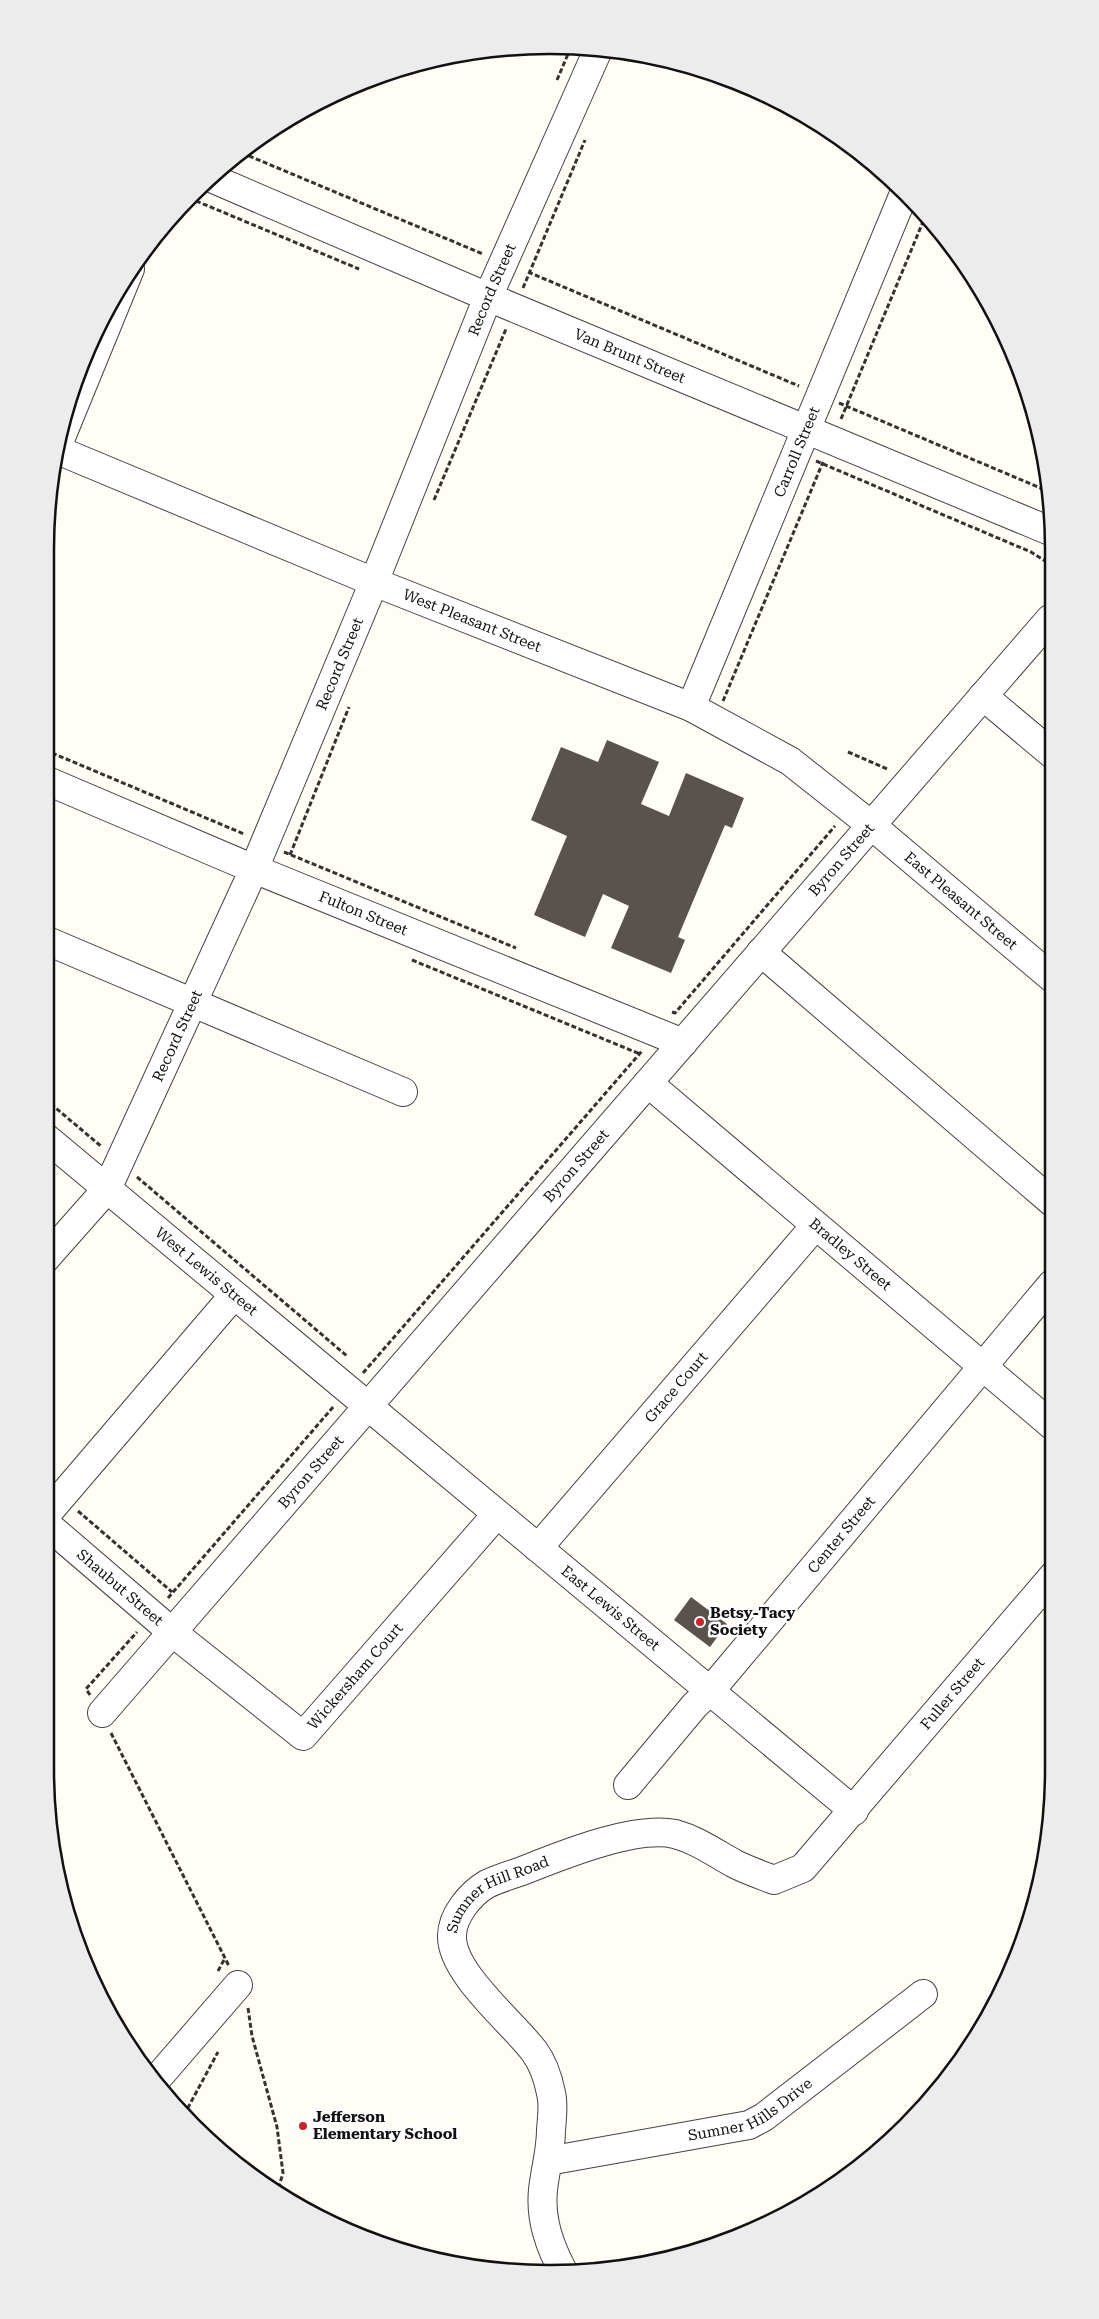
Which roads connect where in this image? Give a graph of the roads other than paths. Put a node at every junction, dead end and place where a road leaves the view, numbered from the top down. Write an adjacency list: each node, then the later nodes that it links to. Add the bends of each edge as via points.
1 (595, 56): 4 (street, Record Street)
2 (218, 181): 4 (street, Van Brunt Street)
3 (901, 200): 7 (street, Carroll Street)
4 (488, 297): 7 (street, Van Brunt Street); 10 (street, Record Street)
5 (103, 335): 6 (street)
6 (81, 387)
7 (806, 430): 9 (street, Van Brunt Street); 13 (street, Carroll Street)
8 (63, 453): 10 (street, West Pleasant Street)
9 (1044, 529)
10 (374, 582): 13 (street, West Pleasant Street); 17 (street, Record Street)
11 (1045, 625): 12 (street, Byron Street)
12 (984, 696): 14 (street); 16 (street, Byron Street)
13 (691, 708): 16 (street, West Pleasant Street, via 790,761)
14 (1045, 749)
15 (54, 784): 17 (street, Fulton Street)
16 (871, 825): 19 (street, Byron Street); 20 (street, East Pleasant Street)
17 (254, 869): 21 (street, Record Street); 22 (street, Fulton Street, via 666,1019)
18 (54, 944): 21 (street)
19 (761, 952): 22 (street, Byron Street); 27 (street)
20 (1045, 972)
21 (192, 1004): 24 (street); 26 (street, Record Street)
22 (682, 1043): 23 (street, Byron Street)
23 (648, 1082): 28 (street, Bradley Street); 33 (street, Byron Street)
24 (403, 1092)
25 (54, 1144): 26 (street, West Lewis Street)
26 (107, 1188): 29 (street, Record Street); 31 (street, West Lewis Street)
27 (1045, 1196)
28 (815, 1226): 32 (street, Bradley Street); 38 (street, Grace Court)
29 (54, 1249)
30 (1045, 1292): 32 (street, Center Street)
31 (234, 1295): 33 (street, West Lewis Street); 35 (street)
32 (983, 1366): 34 (street, Bradley Street); 41 (street, Center Street)
33 (358, 1398): 36 (street, East Lewis Street); 40 (street, Byron Street)
34 (1045, 1419)
35 (54, 1505)
36 (497, 1514): 38 (street, East Lewis Street); 40 (street, Wickersham Court, via 303,1736)
37 (54, 1530): 40 (street, Shaubut Street)
38 (538, 1548): 41 (street, East Lewis Street)
39 (1045, 1585): 44 (street, Fuller Street)
40 (162, 1623): 42 (street, Byron Street)
41 (710, 1691): 43 (street, Center Street, via 695,1704); 44 (street, East Lewis Street)
42 (102, 1713)
43 (628, 1785)
44 (854, 1811): 48 (street, Sumner Hill Road, via 803,1868 774,1880 699,1843 673,1834 648,1833 584,1847 546,1861 486,1885 465,1902 452,1936 457,1954 468,1976 535,2052 545,2071 552,2094)
45 (238, 1985): 47 (street)
46 (923, 1994): 48 (street, Sumner Hills Drive, via 764,2117 749,2125)
47 (160, 2075)
48 (548, 2161): 49 (street, Sumner Hill Road, via 543,2211 547,2235)
49 (561, 2265)

